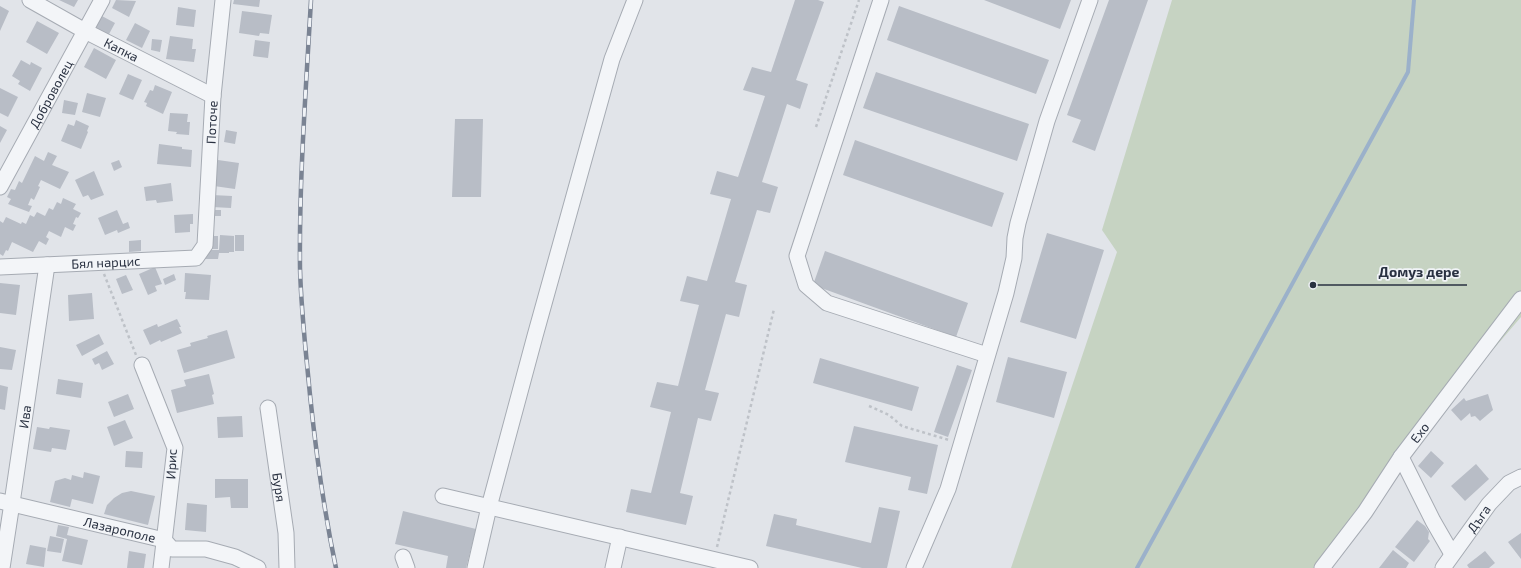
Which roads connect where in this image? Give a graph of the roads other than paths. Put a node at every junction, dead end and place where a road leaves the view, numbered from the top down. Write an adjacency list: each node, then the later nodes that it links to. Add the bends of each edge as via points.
1 (30, 0): 7 (street, Капка)
2 (102, 0): 7 (street, Доброволец)
3 (223, 0): 8 (street, Поточе)
4 (635, 0): 21 (street, via 612,59)
5 (881, 0): 14 (street, via 797,256 806,285 827,304)
6 (1090, 0): 14 (street, via 1047,121 1018,223 1006,293)
7 (85, 31): 8 (street, Капка); 9 (street, Доброволец)
8 (213, 96): 10 (street, Поточе)
9 (0, 188)
10 (205, 245): 11 (street, Бял нарцис, via 196,258)
11 (47, 265): 12 (street, Бял нарцис); 20 (street, Ива)
12 (0, 267)
13 (1521, 299): 17 (street, Ехо)
14 (987, 355): 32 (street, via 948,489)
15 (142, 365): 23 (street, Ирис, via 174,448)
16 (268, 408): 28 (street, Буря, via 286,533)
17 (1401, 457): 24 (street, via 1433,521); 33 (street, Ехо, via 1365,512)
18 (1521, 476): 24 (street, Дъга, via 1509,483 1489,504)
19 (443, 496): 21 (street)
20 (6, 502): 23 (street, Лазарополе); 25 (street, Ива)
21 (489, 507): 22 (street); 29 (street)
22 (620, 538): 30 (street); 31 (street)
23 (164, 540): 26 (street, Ирис); 27 (street, Лазарополе, via 172,549 206,549 235,557)
24 (1448, 563)
25 (2, 568)
26 (161, 568)
27 (258, 568)
28 (287, 568)
29 (475, 568)
30 (612, 568)
31 (750, 568)
32 (914, 568)
33 (1322, 568)

